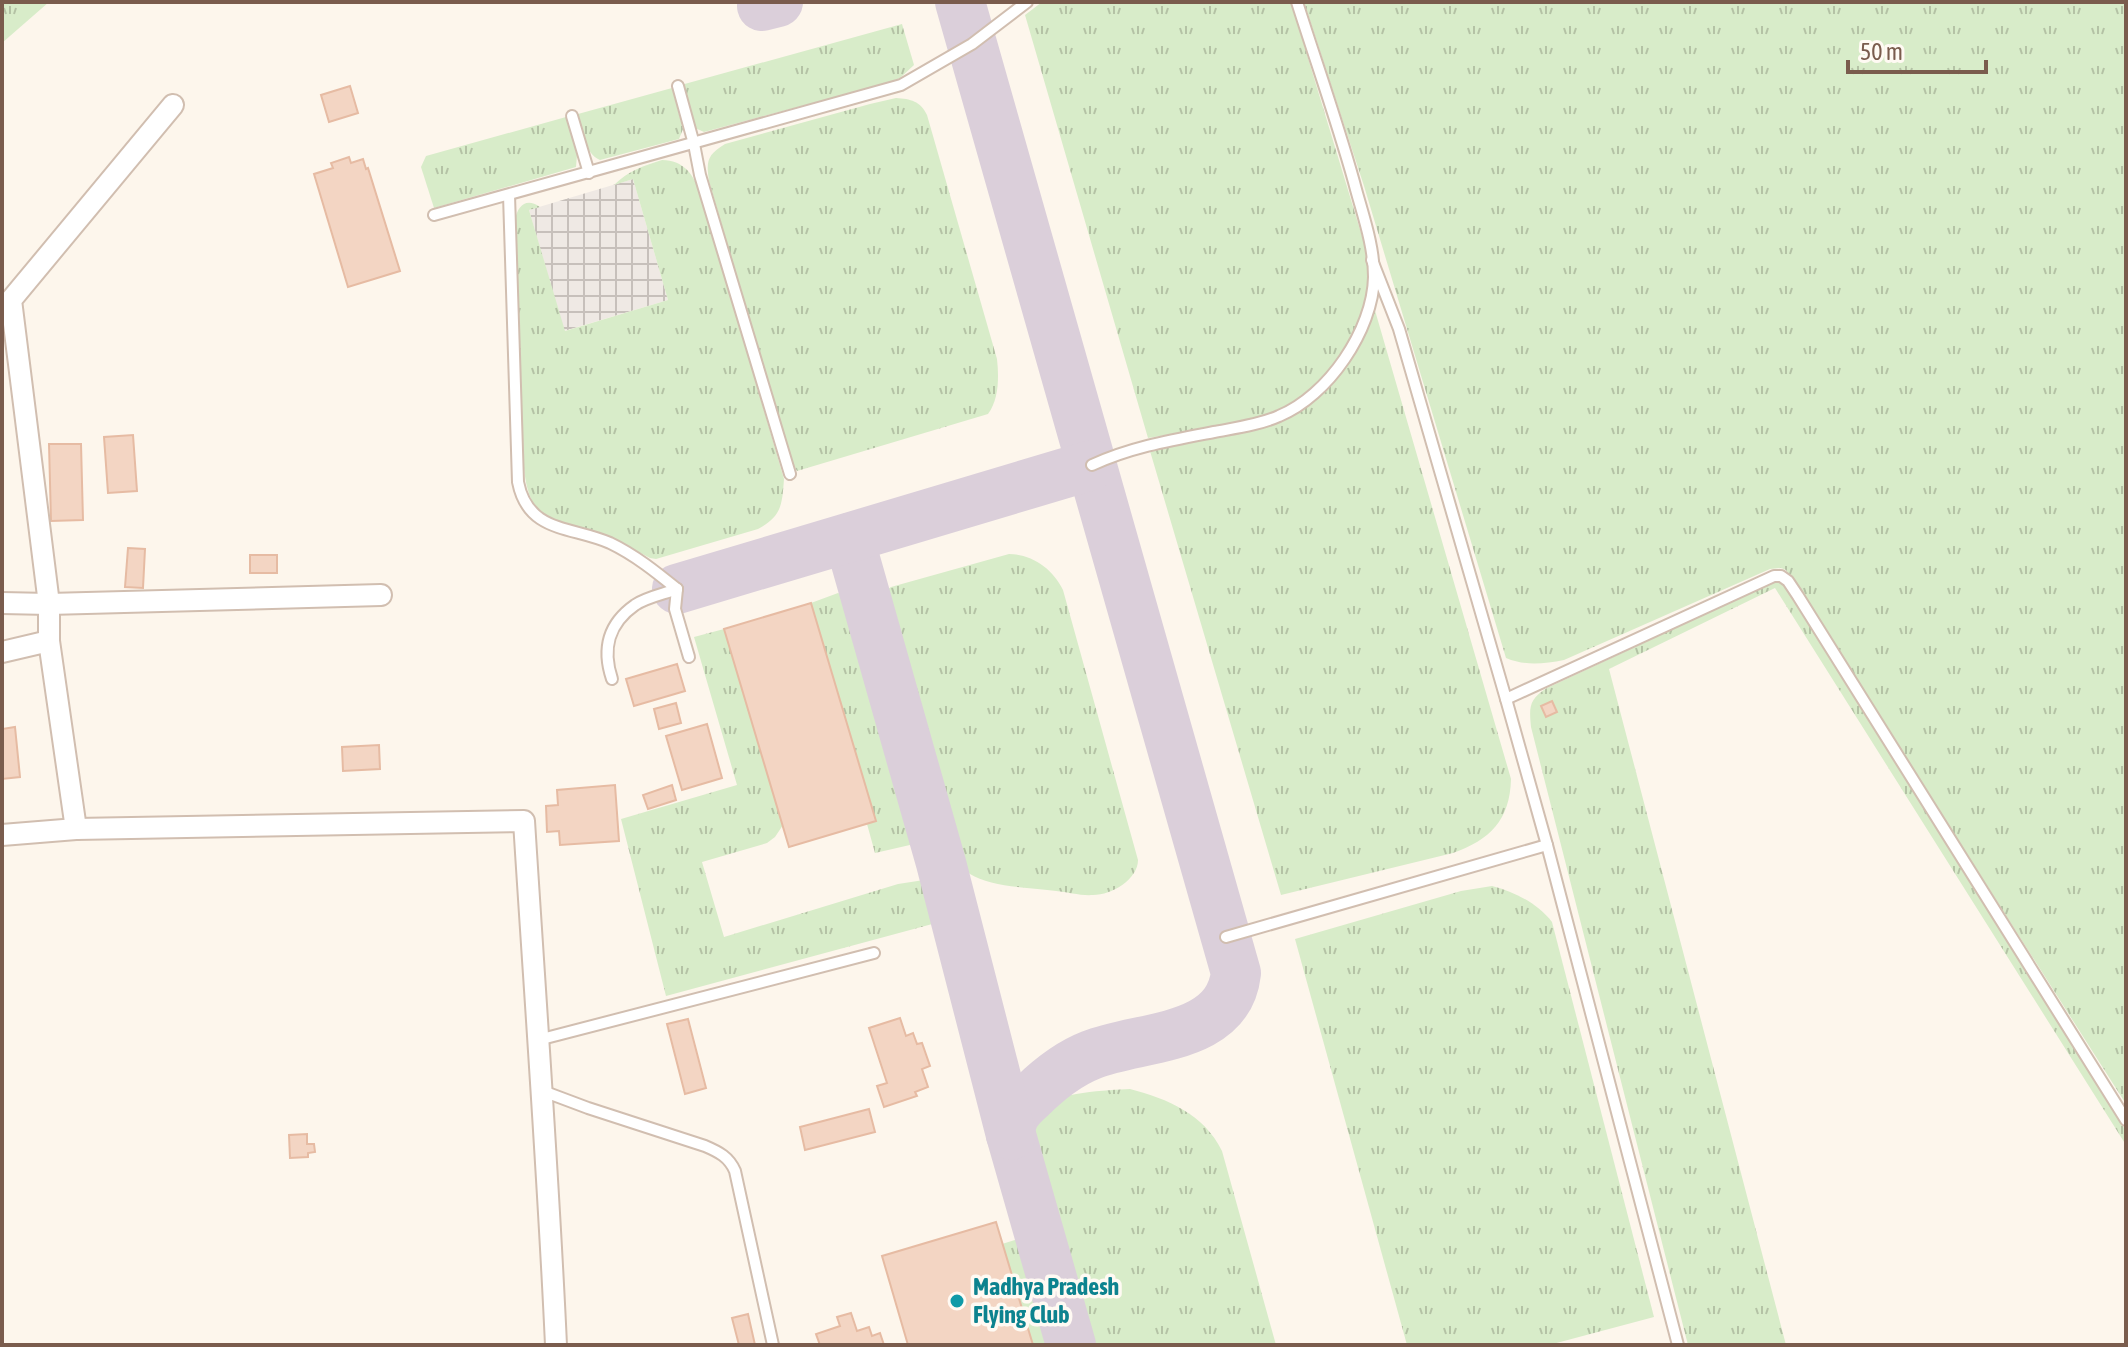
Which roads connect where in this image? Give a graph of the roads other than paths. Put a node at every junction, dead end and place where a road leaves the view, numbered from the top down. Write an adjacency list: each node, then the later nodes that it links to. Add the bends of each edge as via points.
1 (1027, 2): 6 (lane, via 972,44 901,85)
2 (1297, 2): 10 (lane, via 1345,152)
3 (678, 86): 6 (lane)
4 (173, 105): 16 (street, via 11,300)
5 (572, 116): 7 (lane)
6 (694, 144): 7 (lane); 12 (lane)
7 (589, 173): 8 (lane)
8 (509, 195): 9 (lane); 13 (lane, via 521,498 547,523 611,544)
9 (434, 215)
10 (1372, 260): 11 (lane, via 1373,290 1358,335 1327,383 1311,397 1278,417 1126,450); 21 (lane, via 1399,329)
11 (1092, 465)
12 (790, 474)
13 (677, 589): 19 (lane, via 675,609); 20 (lane, via 639,603 620,619 606,655)
14 (381, 595): 16 (street)
15 (2, 603): 16 (street)
16 (49, 604): 17 (street)
17 (49, 641): 18 (street); 22 (street)
18 (2, 652)
19 (689, 657)
20 (612, 679)
21 (1506, 699): 24 (lane); 29 (lane, via 1774,576 1786,579)
22 (76, 829): 23 (street); 27 (street, via 524,821)
23 (2, 835)
24 (1547, 845): 25 (lane); 32 (lane)
25 (1226, 937)
26 (874, 953): 27 (lane)
27 (538, 1040): 28 (street)
28 (540, 1090): 30 (street); 31 (lane, via 705,1146 731,1162)
29 (2126, 1120)
30 (556, 1345)
31 (773, 1345)
32 (1678, 1345)

